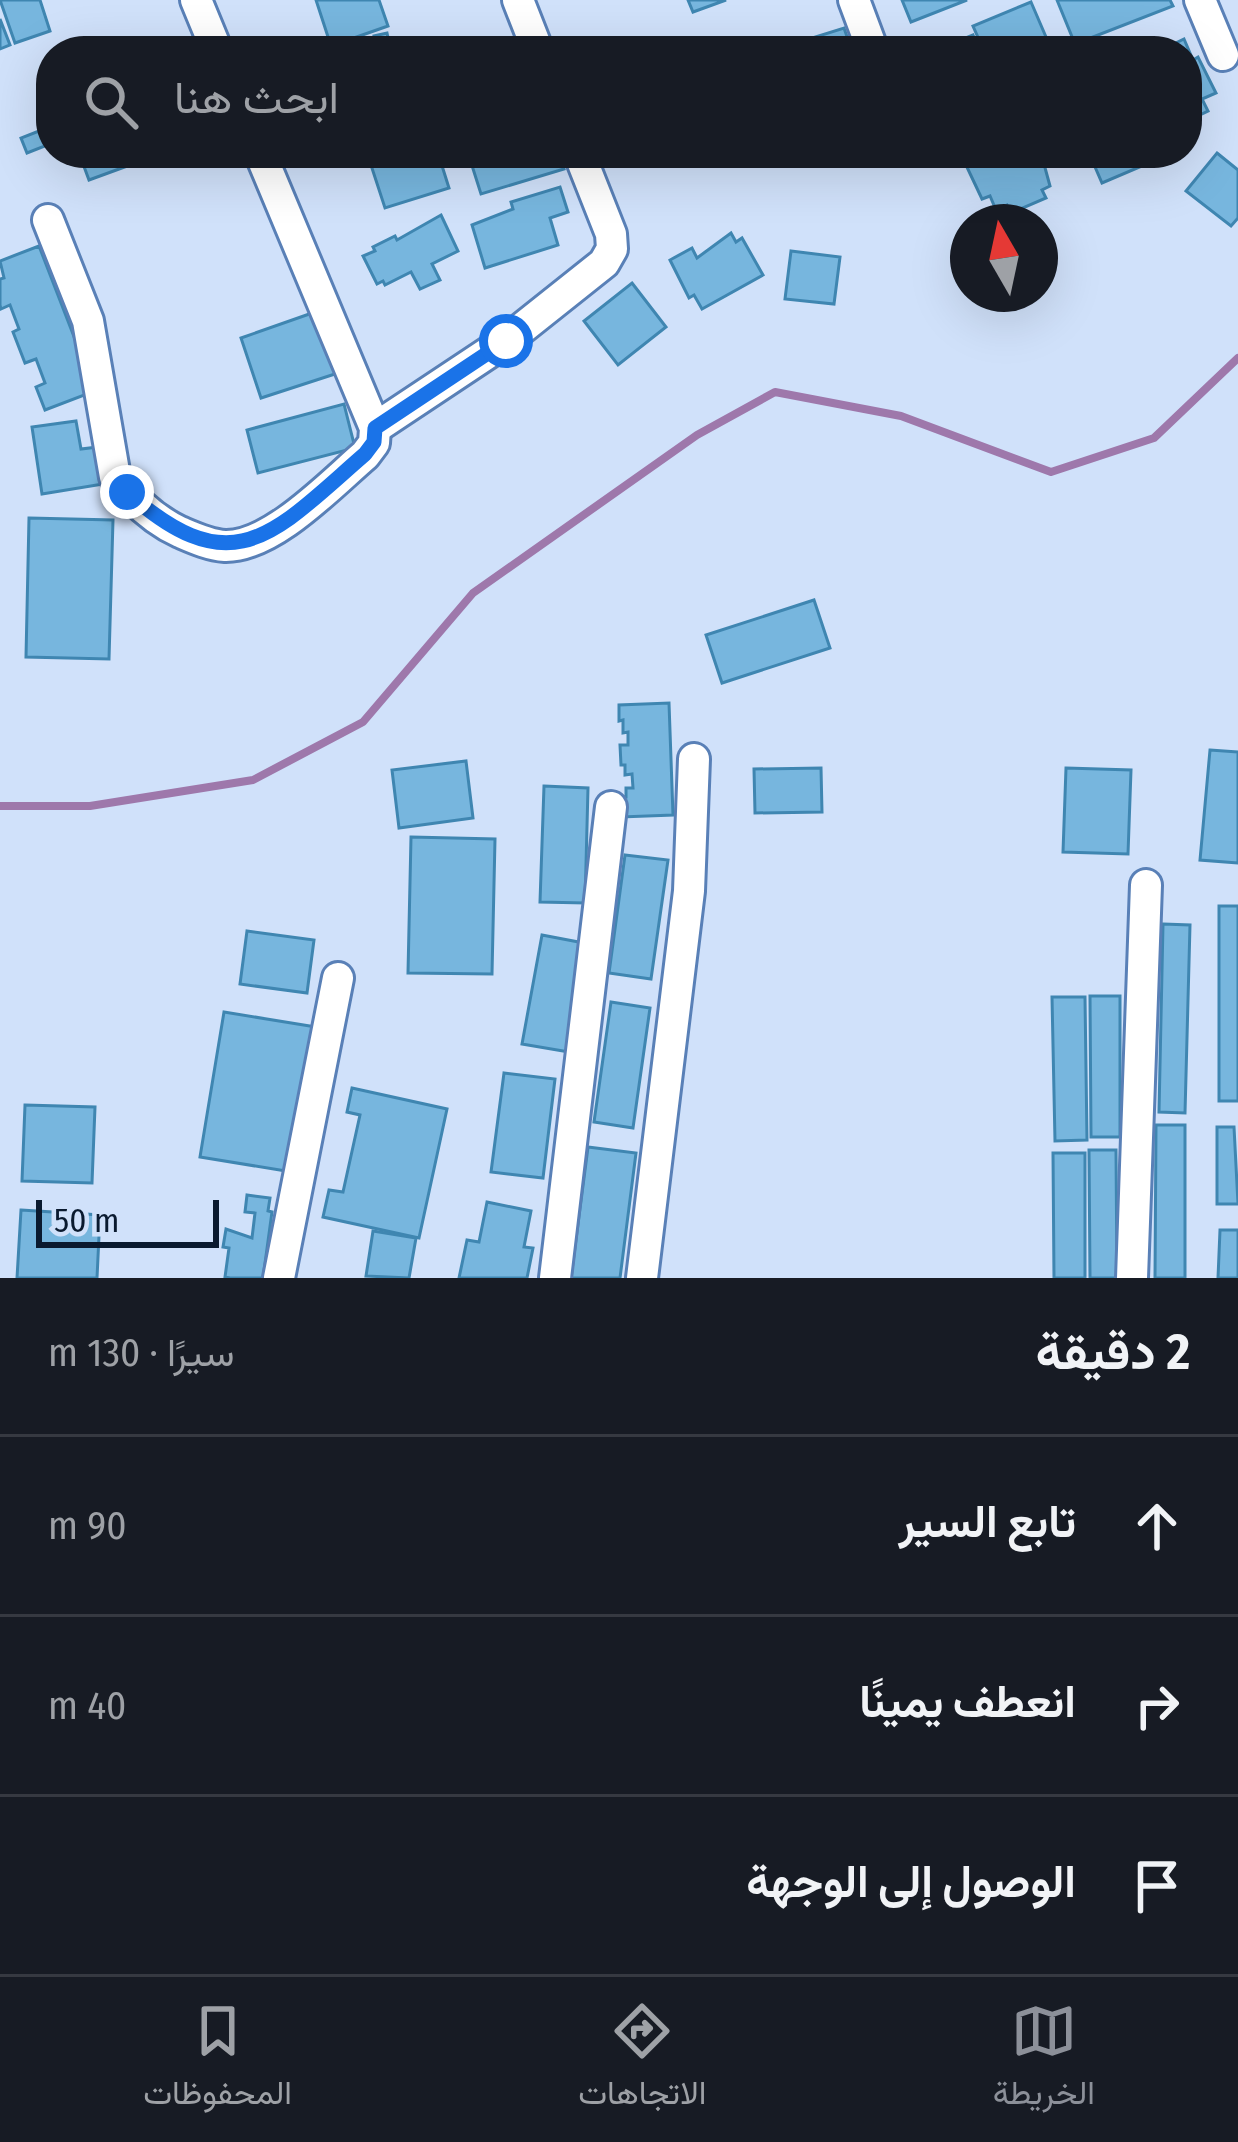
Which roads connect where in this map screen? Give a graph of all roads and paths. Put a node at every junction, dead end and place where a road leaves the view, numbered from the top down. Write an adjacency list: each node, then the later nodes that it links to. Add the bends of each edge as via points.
1 (198, 0): 5 (street)
2 (518, 0): 6 (street)
3 (854, 0): 7 (street)
4 (1200, 0): 8 (street)
5 (212, 36)
6 (532, 36)
7 (867, 36)
8 (1223, 55)
9 (266, 168): 12 (street)
10 (584, 168): 12 (street, via 611,235 604,263)
11 (48, 220): 12 (street, via 88,322 115,477 169,526 202,542 248,543 365,454)
12 (375, 428)
13 (694, 759): 19 (street, via 688,891)
14 (611, 807): 18 (street)
15 (1146, 885): 20 (street)
16 (338, 978): 17 (street)
17 (279, 1278)
18 (555, 1278)
19 (642, 1278)
20 (1132, 1278)

